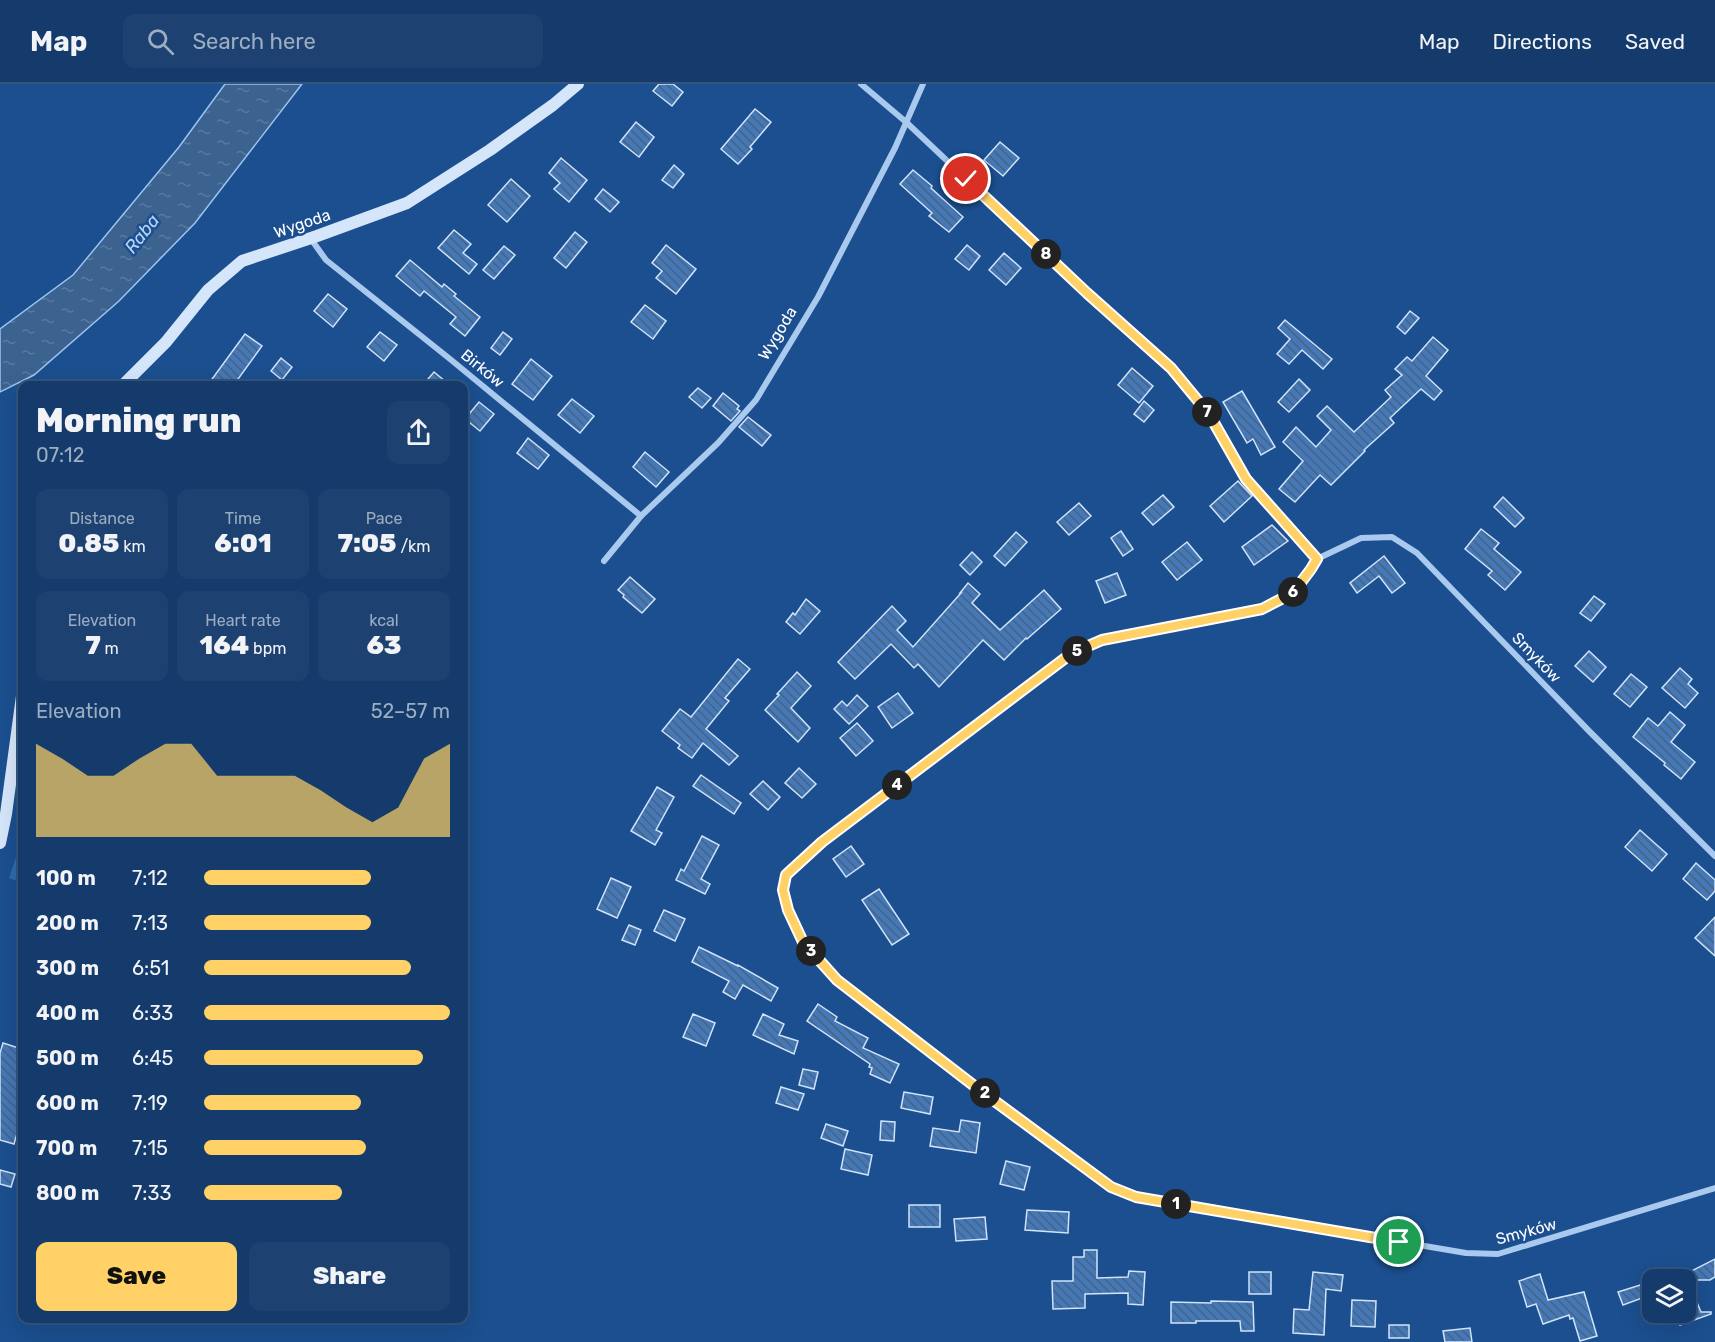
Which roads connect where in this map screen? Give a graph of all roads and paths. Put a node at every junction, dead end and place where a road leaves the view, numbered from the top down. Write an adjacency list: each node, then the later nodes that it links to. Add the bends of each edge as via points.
1 (578, 84): 5 (street, Wygoda, via 490,150 408,202)
2 (861, 84): 4 (street)
3 (923, 84): 4 (street, Wygoda)
4 (906, 122): 7 (street, Wygoda, via 818,297 756,400 718,443); 8 (street, via 1171,368 1209,414 1246,479)
5 (311, 238): 6 (street, Wygoda, via 242,261 208,290 166,342); 7 (street, Birków, via 326,260)
6 (127, 381)
7 (641, 516): 9 (street, Wygoda)
8 (1317, 559): 12 (street, Smyków, via 1361,538 1392,537 1417,553); 13 (street, Smyków, via 1293,593 1262,609 1102,640 1072,653 982,720 822,842 786,875 785,900 803,942 837,980 977,1088 1111,1187 1136,1197 1466,1253 1498,1254)
9 (604, 561)
10 (18, 726): 11 (street)
11 (0, 843)
12 (1715, 856)
13 (1715, 1188)

